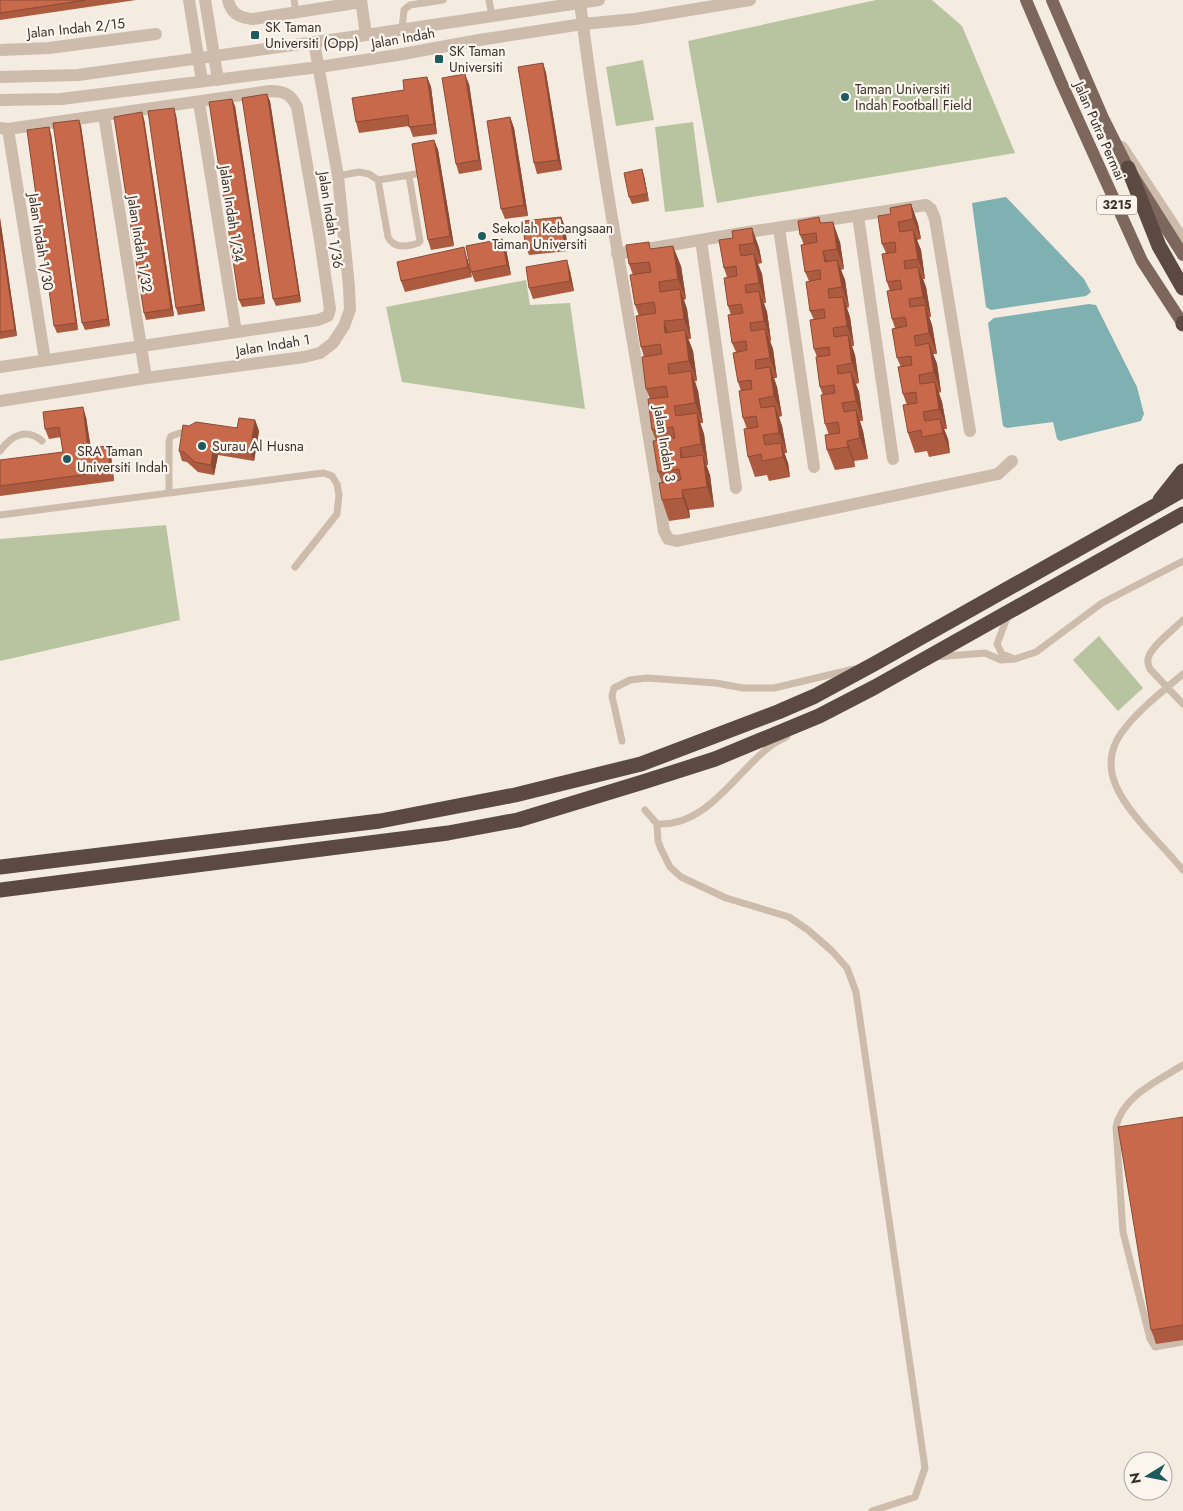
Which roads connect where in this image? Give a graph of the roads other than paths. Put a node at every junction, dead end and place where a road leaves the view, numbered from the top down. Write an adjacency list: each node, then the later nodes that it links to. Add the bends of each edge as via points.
1 (189, 0): 24 (street)
2 (205, 0): 23 (street)
3 (228, 0): 13 (street, via 235,14 253,19)
4 (443, 0): 17 (lane, via 404,10)
5 (489, 0): 14 (lane)
6 (599, 0): 11 (street, Jalan Indah)
7 (750, 0): 16 (street, Jalan Indah, via 635,19)
8 (1026, 0): 44 (main road, Jalan Putra Permai / 3215, via 1142,260)
9 (1052, 0): 32 (main road, Jalan Putra Permai / 3215)
10 (361, 1): 13 (street); 19 (street)
11 (580, 2): 12 (street, Jalan Indah); 16 (street, Jalan Indah 3)
12 (535, 4): 14 (street, Jalan Indah)
13 (295, 6)
14 (492, 16): 15 (street, Jalan Indah)
15 (475, 18): 17 (street, Jalan Indah); 20 (street)
16 (582, 24): 20 (street, Jalan Indah); 41 (street, Jalan Indah 3)
17 (402, 29): 19 (street, Jalan Indah)
18 (156, 34): 22 (street, Jalan Indah 2/15, via 49,48)
19 (366, 35): 21 (street, Jalan Indah)
20 (479, 40): 25 (street, Jalan Indah)
21 (314, 42): 23 (street, Jalan Indah); 25 (street, Jalan Indah 1)
22 (0, 50)
23 (214, 56): 24 (street, Jalan Indah); 27 (street)
24 (198, 58): 26 (street, Jalan Indah, via 78,75); 28 (street)
25 (319, 67): 27 (street, Jalan Indah); 35 (street, Jalan Indah 1)
26 (0, 77)
27 (218, 80): 28 (street, Jalan Indah)
28 (202, 81): 29 (street, Jalan Indah, via 61,99)
29 (0, 100)
30 (199, 102): 31 (street); 45 (street, Jalan Indah 1/34); 45 (street, Jalan Indah 1/36, via 279,91 293,99 297,106 320,240 330,309 328,316)
31 (104, 115): 33 (street); 46 (street, Jalan Indah 1/32)
32 (1103, 118): 34 (main road, Jalan Putra Permai / 3215); 40 (street)
33 (4, 129): 47 (street, Jalan Indah 1/30)
34 (1128, 168): 42 (main road, Jalan Putra Permai / 3215); 43 (highway, via 1159,246)
35 (338, 176): 36 (lane, via 359,172); 49 (street, Jalan Indah 1, via 350,310 333,343 320,353 304,357)
36 (378, 180): 36 (lane, via 390,243 396,246 418,243 412,175)
37 (858, 216): 38 (street); 52 (street, via 919,205 931,208 934,213); 55 (street)
38 (778, 228): 39 (street); 57 (street)
39 (701, 240): 41 (street); 59 (street)
40 (1183, 240)
41 (617, 254): 56 (street, Jalan Indah 3, via 664,531 668,539 677,541 998,474)
42 (1183, 255)
43 (1183, 288)
44 (1183, 324)
45 (236, 332): 46 (street)
46 (141, 347): 47 (street); 49 (street, Jalan Indah 1/32)
47 (45, 360): 48 (street)
48 (0, 366)
49 (146, 378): 50 (street, Jalan Indah 1)
50 (0, 401)
51 (196, 429): 61 (lane, via 171,436)
52 (970, 431)
53 (42, 441): 54 (lane, via 29,433 20,434)
54 (0, 451)
55 (893, 459)
56 (1012, 461)
57 (814, 466)
58 (1183, 471): 62 (highway)
59 (736, 488)
60 (1183, 490): 62 (highway)
61 (169, 493): 64 (lane); 66 (lane, via 324,473 332,476 339,496 337,514)
62 (1156, 505): 71 (highway)
63 (1183, 514): 67 (highway)
64 (0, 515)
65 (1183, 561): 70 (lane, via 1102,603 1036,652)
66 (295, 567)
67 (1010, 610): 69 (highway); 70 (lane, via 997,644 1002,654)
68 (1183, 620): 73 (lane, via 1149,655 1150,669)
69 (928, 658): 70 (lane, via 985,652 1001,660); 75 (highway)
70 (1015, 659)
71 (874, 664): 76 (lane, via 774,688 647,678 630,680 614,688 612,696); 79 (highway, via 778,712 641,764 515,796 380,821)
72 (1183, 674): 73 (lane)
73 (1167, 687): 74 (lane); 80 (lane, via 1121,734 1110,765 1115,786 1126,806)
74 (1183, 704)
75 (820, 716): 78 (lane, via 768,747 698,813 668,825); 81 (highway, via 715,759 518,820 379,843)
76 (622, 741)
77 (644, 810): 78 (lane)
78 (657, 824): 84 (lane, via 661,849 670,867 681,877 726,898 789,916 832,951 847,968 856,992 925,1468 915,1497)
79 (0, 867)
80 (1183, 870)
81 (0, 890)
82 (1183, 1065): 83 (lane, via 1127,1103 1116,1127 1123,1232 1150,1339 1156,1347)
83 (1183, 1342)
84 (872, 1511)

